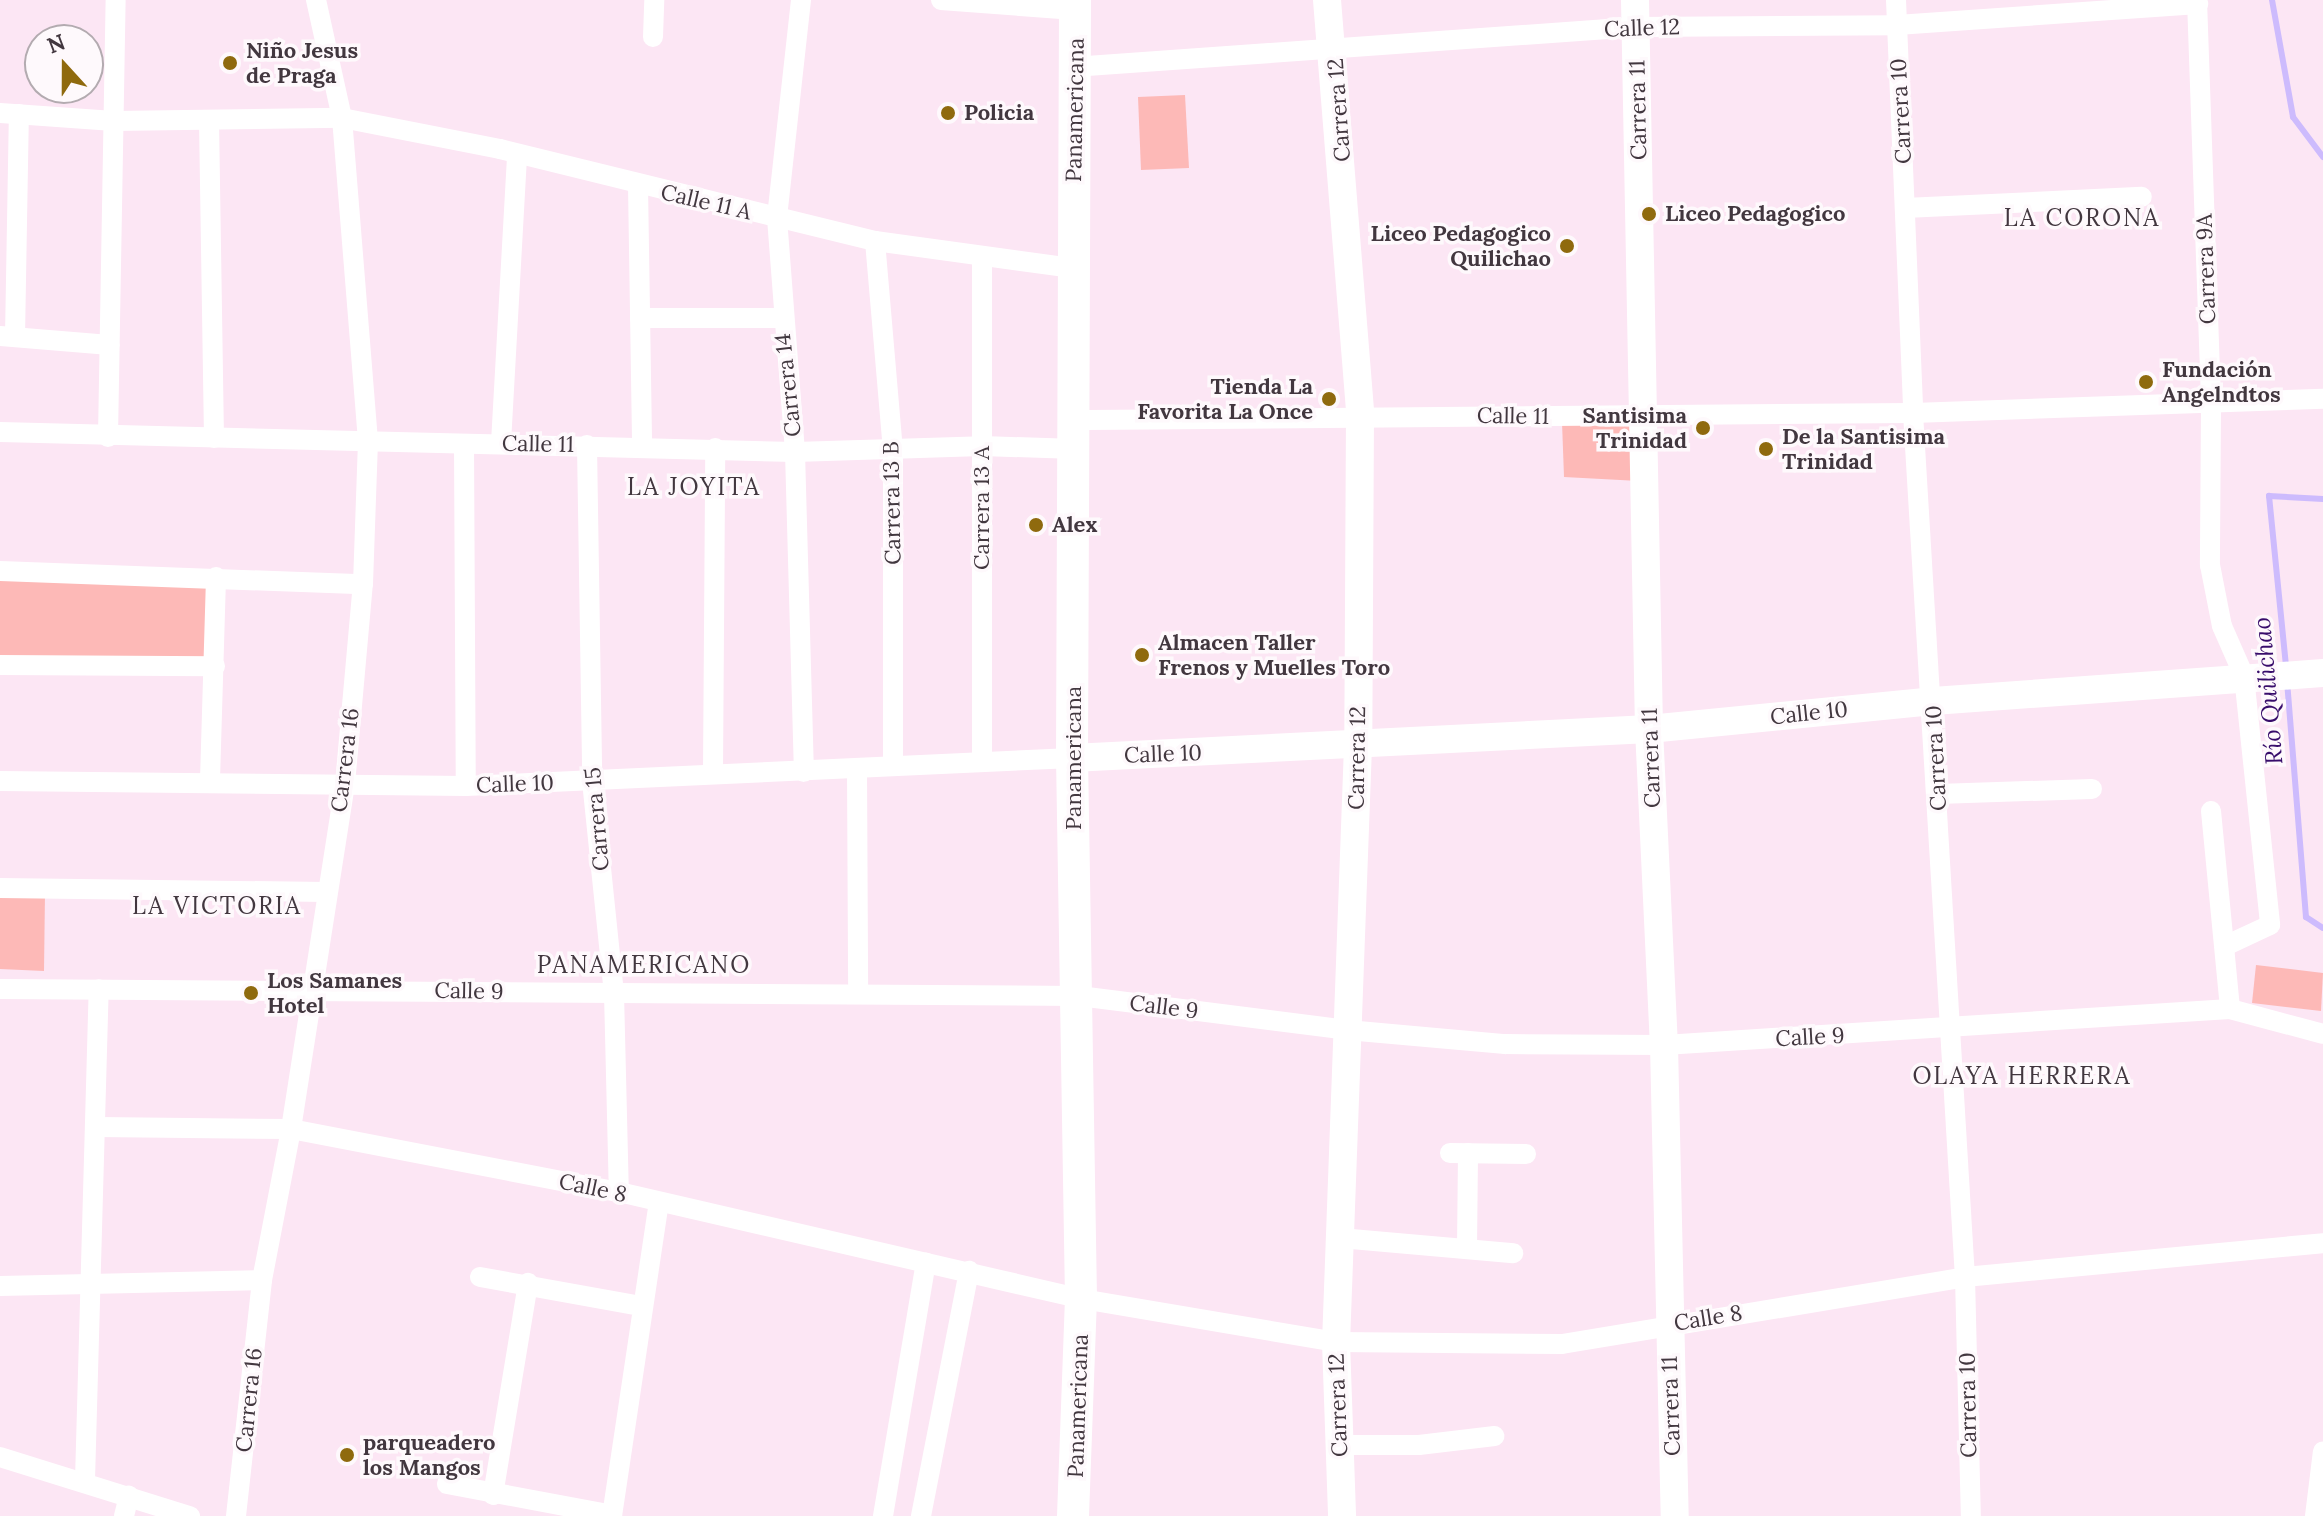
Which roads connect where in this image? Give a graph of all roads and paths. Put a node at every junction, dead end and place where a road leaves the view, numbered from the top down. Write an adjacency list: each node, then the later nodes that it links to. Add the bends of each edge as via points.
1 (116, 0): 19 (street)
2 (316, 0): 17 (street, Carrera 16)
3 (654, 0): 13 (street)
4 (801, 0): 24 (street, Carrera 14)
5 (941, 0): 9 (street)
6 (1327, 0): 14 (street, Carrera 12)
7 (1896, 0): 12 (street, Carrera 10)
8 (2198, 2): 10 (street, Calle 12); 33 (street, Carrera 9A)
9 (1079, 3): 15 (main road, Panamericana); 27 (main road, Panamericana)
10 (2065, 6): 12 (street, Calle 12)
11 (1636, 14): 12 (street, Calle 12); 14 (street, Calle 12); 36 (street, Carrera 11)
12 (1897, 25): 23 (street, Carrera 10)
13 (653, 37)
14 (1334, 47): 15 (street, Calle 12); 35 (street, Carrera 12)
15 (1087, 66): 38 (main road, Panamericana)
16 (10, 113): 19 (street, Calle 11 A); 30 (street)
17 (342, 118): 18 (street, Calle 11 A); 20 (street, Calle 11 A); 41 (street, Carrera 16)
18 (209, 120): 19 (street, Calle 11 A); 40 (street)
19 (114, 121): 31 (street)
20 (517, 155): 21 (street, Calle 11 A); 42 (street)
21 (638, 185): 24 (street, Calle 11 A); 28 (street)
22 (2142, 197): 23 (street)
23 (1905, 208): 34 (street, Carrera 10)
24 (777, 218): 25 (street, Calle 11 A); 29 (street, Carrera 14)
25 (875, 241): 26 (street, Calle 11 A); 48 (street, Carrera 13 B)
26 (982, 256): 27 (street, Calle 11 A); 46 (street, Carrera 13 A)
27 (1073, 268): 38 (main road, Panamericana)
28 (640, 318): 29 (street); 45 (street)
29 (782, 318): 49 (street, Carrera 14)
30 (8, 337): 31 (street)
31 (110, 345): 39 (street)
32 (2323, 399): 33 (street, Calle 11)
33 (2211, 407): 34 (street, Calle 11); 56 (street, Carrera 9A, via 2210,565 2222,626)
34 (1913, 413): 36 (street, Calle 11); 57 (street, Carrera 10)
35 (1360, 414): 36 (street, Calle 11); 38 (street, Calle 11); 59 (street, Carrera 12)
36 (1644, 417): 58 (street, Carrera 11)
37 (0, 432): 39 (street, Calle 11)
38 (1081, 435): 46 (street, Calle 11); 60 (main road, Panamericana)
39 (108, 437): 40 (street, Calle 11)
40 (214, 438): 41 (street, Calle 11)
41 (368, 441): 43 (street, Calle 11); 52 (street, Carrera 16)
42 (501, 443): 43 (street, Calle 11); 44 (street, Calle 11)
43 (464, 445): 70 (street)
44 (587, 445): 45 (street, Calle 11); 68 (street, Carrera 15)
45 (642, 446): 47 (street, Calle 11)
46 (982, 446): 48 (street, Calle 11); 61 (street, Carrera 13 A)
47 (715, 448): 49 (street, Calle 11); 65 (street)
48 (893, 449): 49 (street, Calle 11); 62 (street, Carrera 13 B)
49 (795, 452): 64 (street, Carrera 14)
50 (0, 571): 51 (street)
51 (216, 577): 52 (street); 54 (street)
52 (363, 584): 69 (street, Carrera 16)
53 (0, 665): 54 (street)
54 (215, 666): 66 (street)
55 (2310, 674): 56 (street, Calle 10)
56 (2253, 676): 57 (street, Calle 10); 76 (street, Carrera 9A, via 2270,925)
57 (1933, 701): 58 (street, Calle 10); 72 (street, Carrera 10)
58 (1649, 729): 59 (street, Calle 10); 87 (street, Carrera 11)
59 (1358, 746): 60 (street, Calle 10); 84 (street, Carrera 12)
60 (1079, 757): 61 (street, Calle 10); 82 (main road, Panamericana)
61 (982, 760): 62 (street, Calle 10)
62 (893, 766): 63 (street, Calle 10)
63 (857, 770): 64 (street, Calle 10); 79 (street)
64 (804, 772): 65 (street, Calle 10)
65 (713, 773): 68 (street, Calle 10)
66 (210, 780): 67 (street, Calle 10); 69 (street, Calle 10)
67 (0, 781)
68 (592, 781): 70 (street, Calle 10); 81 (street, Carrera 15)
69 (345, 784): 70 (street, Calle 10); 75 (street, Carrera 16)
70 (466, 786)
71 (2092, 789): 72 (street)
72 (1938, 794): 85 (street, Carrera 10)
73 (2211, 811): 76 (street)
74 (0, 888): 75 (street)
75 (326, 892): 80 (street, Carrera 16)
76 (2225, 946): 83 (street)
77 (0, 989): 78 (street, Calle 9)
78 (99, 989): 80 (street, Calle 9); 88 (street)
79 (858, 991): 81 (street, Calle 9); 82 (street, Calle 9)
80 (309, 993): 81 (street, Calle 9); 89 (street, Carrera 16)
81 (614, 993): 91 (street, Carrera 15)
82 (1086, 997): 84 (street, Calle 9); 105 (main road, Panamericana)
83 (2230, 1009): 85 (street, Calle 9); 86 (street, Calle 9)
84 (1347, 1030): 87 (street, Calle 9, via 1505,1044); 93 (street, Carrera 12)
85 (1951, 1030): 87 (street, Calle 9); 100 (street, Carrera 10)
86 (2323, 1034)
87 (1664, 1045): 107 (street, Carrera 11)
88 (97, 1127): 89 (street, Calle 8); 104 (street)
89 (291, 1129): 91 (street, Calle 8); 101 (street, Carrera 16)
90 (1526, 1154): 95 (street, via 1459,1153)
91 (619, 1192): 92 (street, Calle 8)
92 (659, 1203): 97 (street, Calle 8); 106 (street)
93 (1340, 1238): 95 (street); 108 (street, Carrera 12)
94 (2323, 1243): 100 (street, Calle 8)
95 (1467, 1249): 96 (street)
96 (1513, 1253)
97 (926, 1263): 98 (street, Calle 8); 120 (street)
98 (969, 1271): 105 (street, Calle 8); 121 (street)
99 (480, 1277): 102 (street)
100 (1965, 1277): 107 (street, Calle 8); 126 (street, Carrera 10)
101 (262, 1280): 104 (street); 118 (street, Carrera 16)
102 (528, 1283): 106 (street); 115 (street)
103 (0, 1286): 104 (street)
104 (91, 1286): 113 (street)
105 (1088, 1300): 108 (street, Calle 8); 122 (main road, Panamericana); 123 (main road, Panamericana)
106 (641, 1306): 119 (street)
107 (1667, 1324): 108 (street, Calle 8, via 1562,1344); 125 (street, Carrera 11)
108 (1336, 1342): 110 (street, Carrera 12)
109 (1494, 1436): 110 (street, via 1419,1445)
110 (1339, 1445): 124 (street, Carrera 12)
111 (2323, 1451): 127 (street)
112 (0, 1457): 113 (street)
113 (85, 1480): 116 (street)
114 (447, 1484): 115 (street)
115 (493, 1495): 119 (street)
116 (127, 1506): 117 (street)
117 (190, 1516)
118 (236, 1516)
119 (612, 1516)
120 (883, 1516)
121 (921, 1516)
122 (1073, 1516)
123 (1086, 1516)
124 (1342, 1516)
125 (1675, 1516)
126 (1971, 1516)
127 (2315, 1516)

